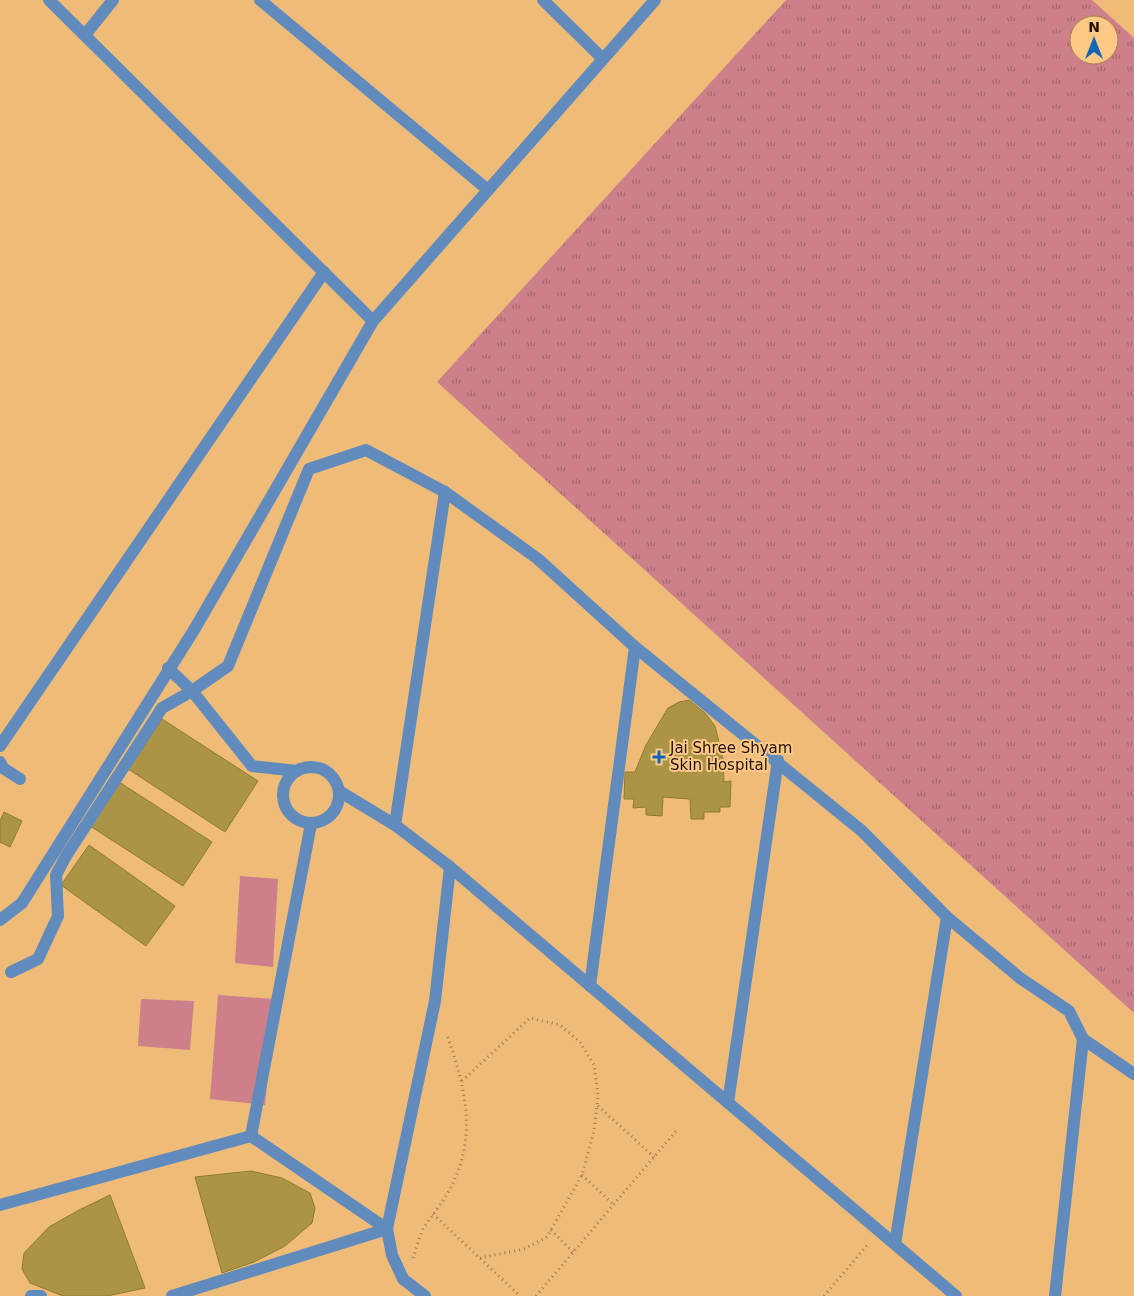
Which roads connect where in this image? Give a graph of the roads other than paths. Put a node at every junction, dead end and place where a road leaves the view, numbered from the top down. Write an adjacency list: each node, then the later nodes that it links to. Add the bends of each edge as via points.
1 (49, 0): 6 (street)
2 (113, 0): 6 (street)
3 (260, 0): 8 (street)
4 (543, 0): 7 (street)
5 (655, 0): 7 (street)
6 (85, 35): 9 (street)
7 (603, 59): 8 (street)
8 (488, 190): 10 (street)
9 (324, 272): 10 (street); 15 (street)
10 (373, 321): 13 (street, via 194,630)
11 (445, 492): 12 (street, via 538,559); 14 (street, via 366,450 309,469 228,666); 22 (street)
12 (635, 647): 16 (street); 27 (street)
13 (168, 668): 14 (street); 25 (street, via 22,904)
14 (192, 691): 18 (street, via 252,766); 26 (street, via 162,708 71,847 56,875 58,916 38,959)
15 (0, 746)
16 (778, 760): 24 (street, via 862,831); 30 (street)
17 (0, 762): 19 (street, via 3,768)
18 (297, 771): 20 (street, via 305,768 323,770 331,775); 21 (street, via 286,785 284,803 294,817)
19 (20, 779)
20 (339, 791): 21 (street, via 335,810 329,817); 22 (street)
21 (312, 824): 31 (street)
22 (395, 825): 23 (street)
23 (450, 867): 27 (street); 33 (street, via 435,1001)
24 (947, 917): 28 (street, via 1020,978 1069,1011); 34 (street)
25 (0, 920)
26 (11, 972)
27 (590, 986): 30 (street)
28 (1083, 1039): 29 (street); 40 (street)
29 (1134, 1074)
30 (728, 1103): 34 (street)
31 (252, 1136): 32 (street); 33 (street)
32 (0, 1205)
33 (387, 1229): 37 (street); 38 (street, via 392,1255 403,1280)
34 (896, 1244): 39 (street)
35 (31, 1296): 36 (street)
36 (41, 1296)
37 (172, 1296)
38 (425, 1296)
39 (956, 1296)
40 (1054, 1296)

